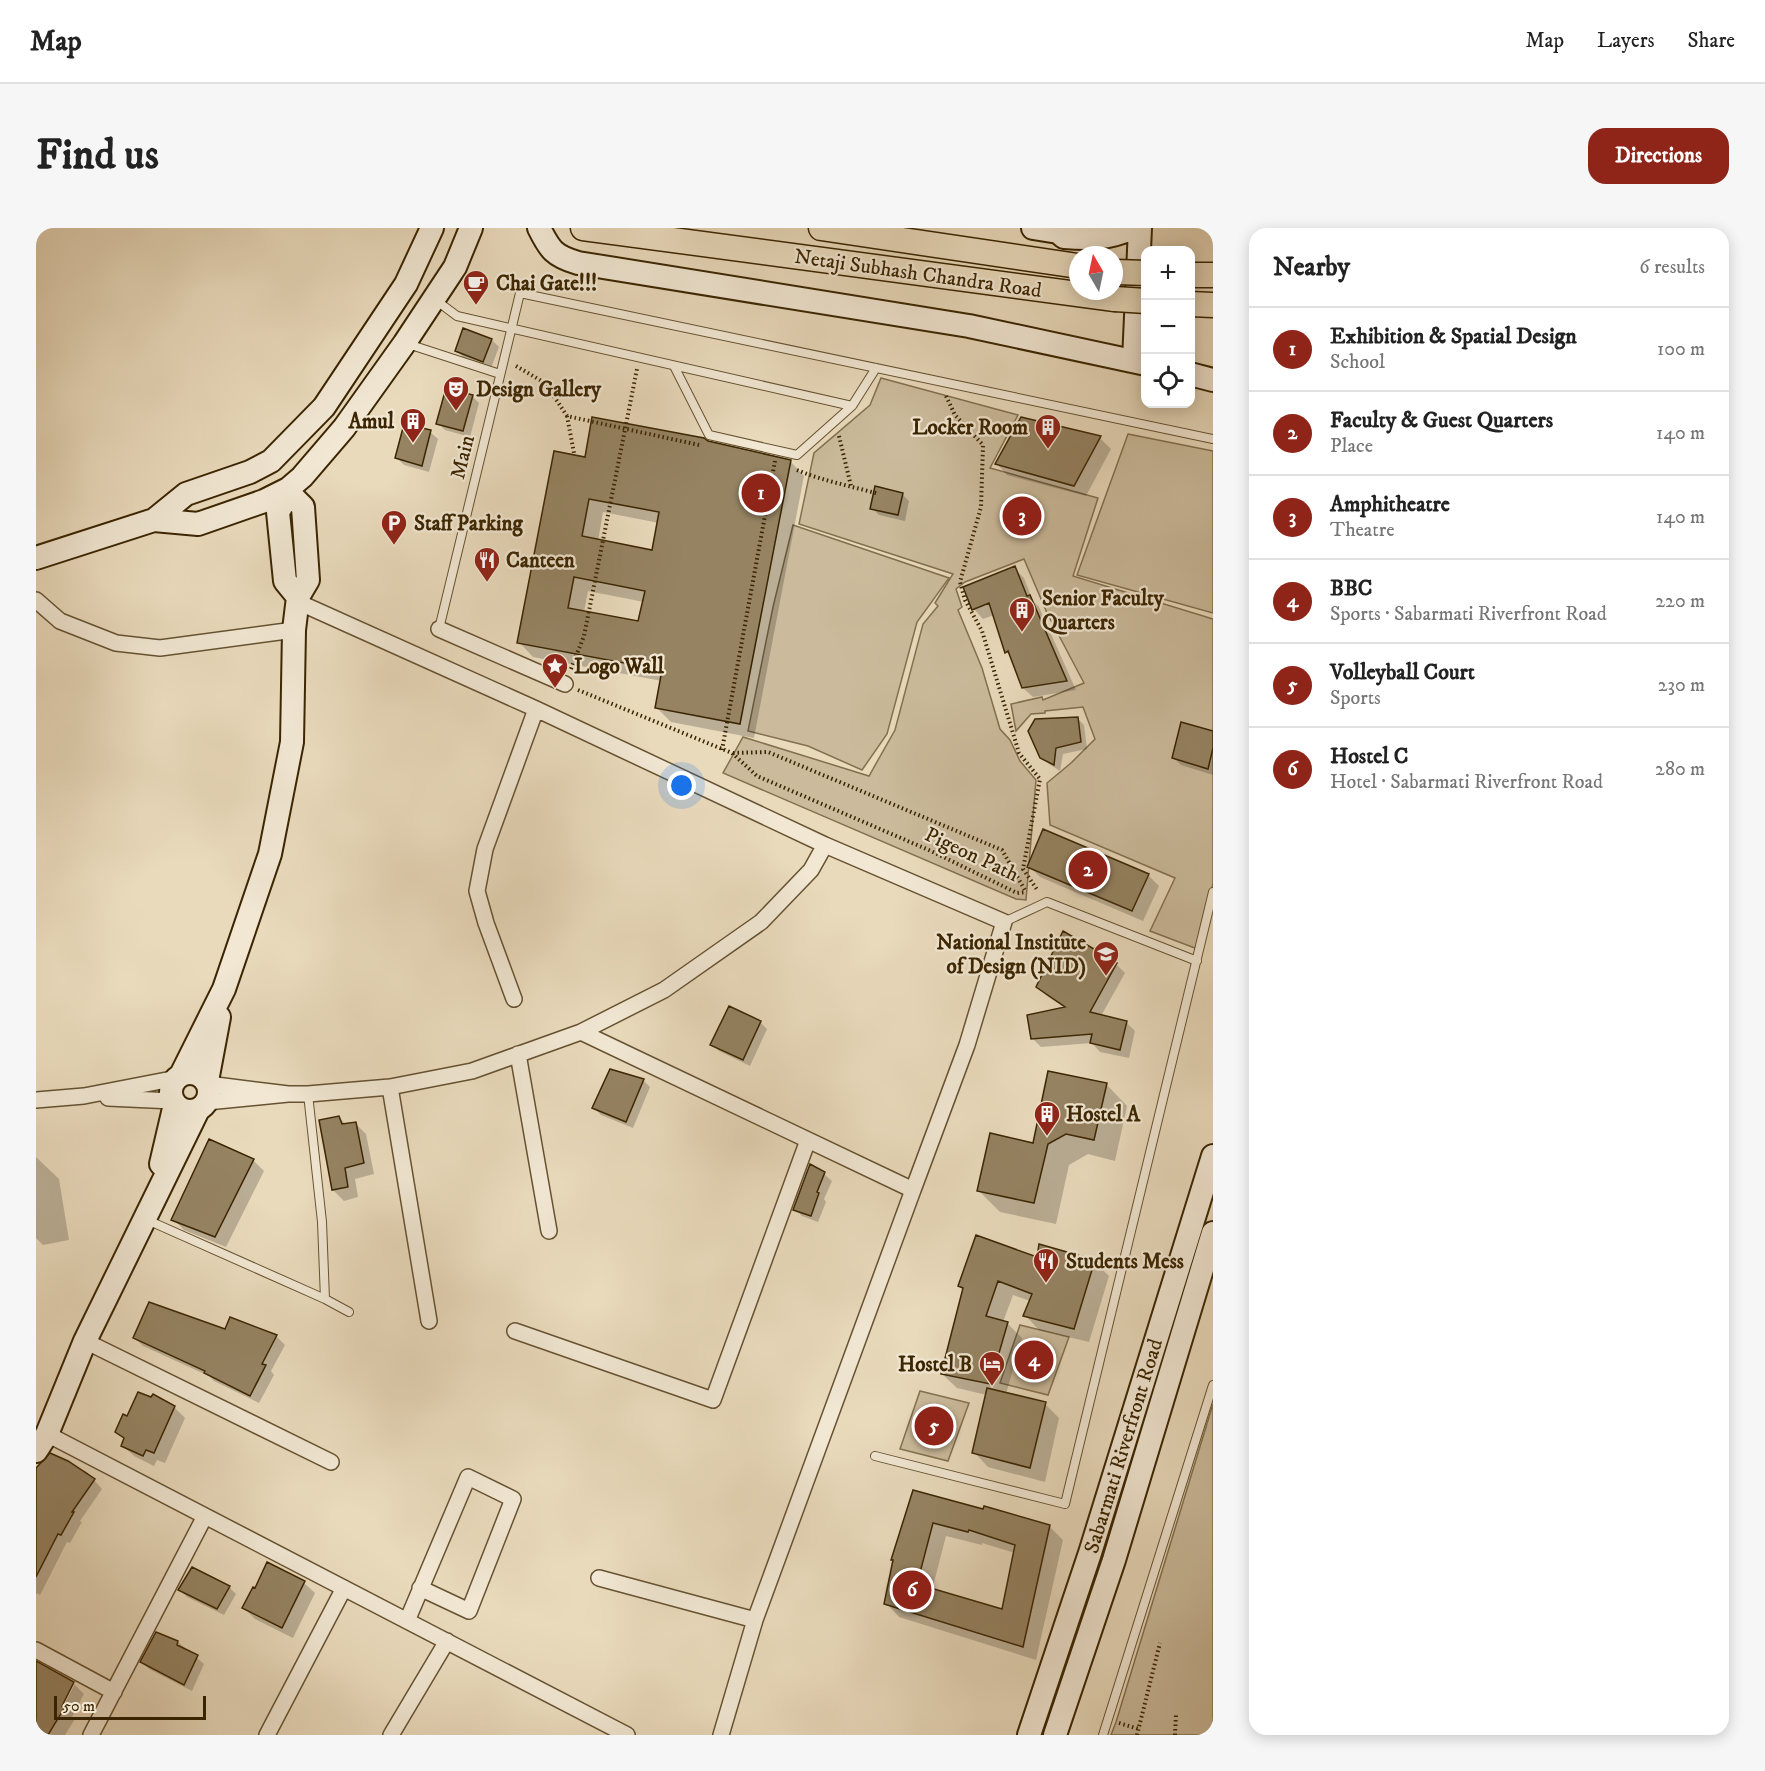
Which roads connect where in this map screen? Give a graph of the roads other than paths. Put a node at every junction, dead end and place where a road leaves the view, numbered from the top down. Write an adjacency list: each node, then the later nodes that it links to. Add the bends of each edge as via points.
1 (432, 228): 29 (street, via 405,284 324,407)
2 (471, 228): 15 (street, via 455,267)
3 (539, 228): 21 (street, via 555,255 578,263 969,326)
4 (583, 228): 16 (main road, Netaji Subhash Chandra Road, bridge)
5 (820, 228): 10 (main road, Netaji Subhash Chandra Road)
6 (1033, 228): 9 (street)
7 (1132, 228): 9 (street, via 1118,235 1090,239 1064,237)
8 (1140, 228): 21 (street)
9 (1061, 230)
10 (1069, 265)
11 (1123, 271): 12 (main road, bridge)
12 (1141, 273)
13 (1195, 275): 14 (main road)
14 (1213, 276)
15 (434, 299): 19 (lane, via 457,316); 20 (street)
16 (1141, 301)
17 (1195, 304): 18 (main road)
18 (1213, 305)
19 (512, 327): 22 (lane); 23 (lane, Main, via 520,293); 24 (lane, Main)
20 (404, 344): 24 (lane); 30 (street, via 344,428)
21 (1140, 362)
22 (674, 366): 27 (lane); 27 (lane, via 709,435 797,455)
23 (876, 368): 27 (lane); 28 (lane)
24 (500, 374): 35 (lane, Main)
25 (1195, 375): 26 (street)
26 (1213, 380)
27 (852, 406)
28 (1213, 439)
29 (272, 461): 30 (street); 31 (street, via 186,494)
30 (289, 491): 31 (street, via 198,524); 33 (street, via 278,512 285,580)
31 (154, 520): 32 (street)
32 (36, 558)
33 (298, 599): 36 (street); 38 (street)
34 (36, 600): 36 (street, via 60,621 116,643 160,648)
35 (439, 629): 37 (street)
36 (294, 630): 43 (street, via 290,753 270,854)
37 (565, 684)
38 (536, 709): 39 (street); 44 (street, via 485,849 477,891)
39 (825, 845): 41 (street); 45 (street, via 811,870 760,922 664,990)
40 (1213, 892): 42 (lane)
41 (1004, 922): 42 (lane, via 1047,902); 56 (street, via 967,1045)
42 (1197, 960): 67 (lane, via 1065,1504)
43 (224, 989): 47 (street); 49 (street)
44 (514, 999)
45 (581, 1032): 46 (street); 54 (street)
46 (518, 1054): 48 (street, via 472,1071); 58 (street)
47 (179, 1076): 49 (street, via 198,1074); 51 (street); 53 (street, via 171,1089)
48 (390, 1087): 50 (street); 62 (street)
49 (205, 1094): 50 (street); 53 (street, via 186,1110); 57 (street)
50 (308, 1094): 60 (lane)
51 (84, 1096): 52 (street); 53 (street)
52 (36, 1100)
53 (174, 1103): 57 (street)
54 (808, 1140): 56 (street); 63 (street, via 713,1400)
55 (1213, 1156): 83 (street, Sabarmati Riverfront Road)
56 (913, 1190): 73 (street)
57 (148, 1209): 60 (lane); 64 (street)
58 (549, 1231)
59 (1213, 1233): 84 (street, Sabarmati Riverfront Road, via 1114,1560)
60 (326, 1299): 61 (lane)
61 (349, 1312)
62 (429, 1321)
63 (515, 1331)
64 (85, 1341): 66 (street); 68 (street)
65 (1213, 1385): 85 (lane)
66 (41, 1442): 69 (street)
67 (875, 1456)
68 (331, 1462)
69 (205, 1516): 71 (street); 77 (street)
70 (599, 1578): 73 (street)
71 (344, 1588): 74 (street); 79 (street)
72 (420, 1588): 72 (street, via 468,1477 513,1499 469,1611); 74 (street)
73 (755, 1620): 82 (street)
74 (406, 1621): 75 (street)
75 (447, 1641): 80 (street); 81 (street)
76 (36, 1650): 77 (street)
77 (114, 1692): 78 (street)
78 (91, 1735)
79 (267, 1735)
80 (391, 1735)
81 (627, 1735)
82 (721, 1735)
83 (1029, 1735)
84 (1055, 1735)
85 (1103, 1735)

